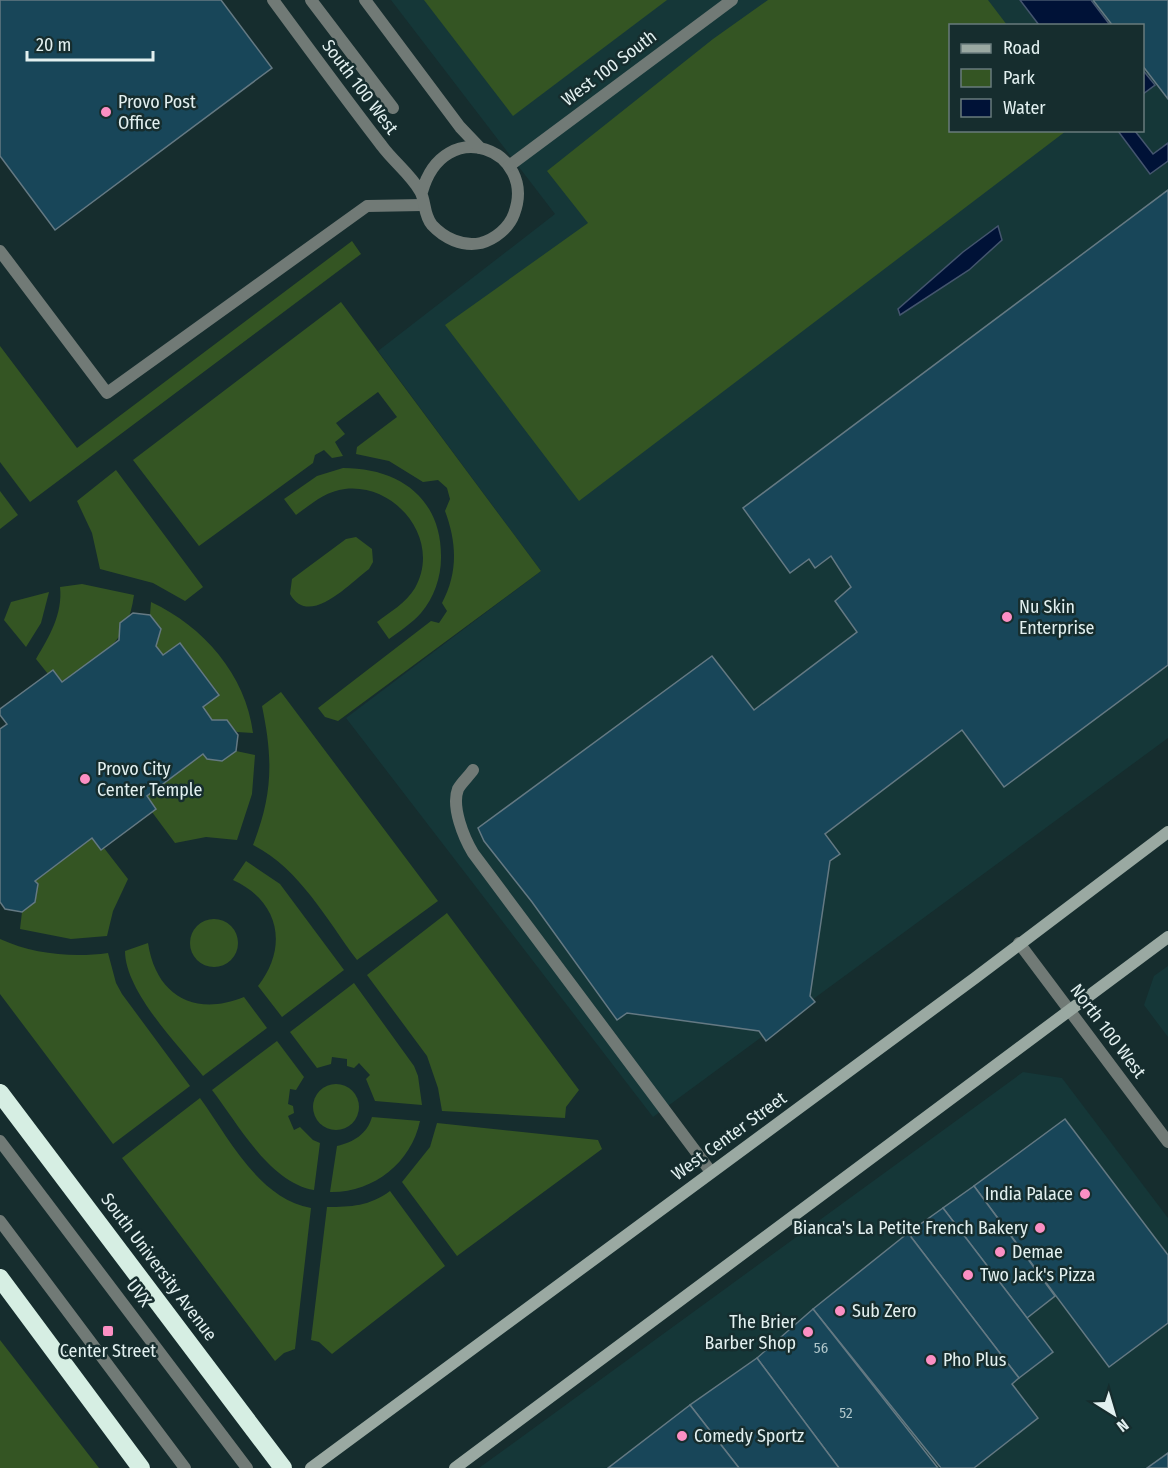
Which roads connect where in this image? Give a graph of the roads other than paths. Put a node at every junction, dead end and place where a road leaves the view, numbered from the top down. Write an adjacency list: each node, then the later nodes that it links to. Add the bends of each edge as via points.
1 (273, 0): 8 (street, South 100 West)
2 (311, 0): 5 (street)
3 (365, 0): 6 (street)
4 (732, 0): 7 (street, West 100 South)
5 (393, 108)
6 (480, 148): 7 (street); 8 (street, via 460,148 441,157 427,172)
7 (509, 166): 8 (street, South 100 West, via 517,184 518,203 512,221 498,235 481,243 462,243 444,236 430,223)
8 (422, 199): 9 (street, via 367,206 107,393)
9 (0, 251)
10 (473, 770): 18 (street, via 458,790 462,835 472,853)
11 (1168, 832): 13 (main road, West Center Street)
12 (1168, 937): 14 (main road)
13 (1019, 943): 14 (street, North 100 West); 18 (main road, West Center Street)
14 (1070, 1009): 17 (street, North 100 West); 26 (main road)
15 (0, 1093): 24 (highway, South University Avenue)
16 (0, 1141): 23 (street, UVX)
17 (1168, 1142)
18 (711, 1172): 25 (main road, West Center Street)
19 (0, 1221): 22 (street)
20 (0, 1278): 21 (highway)
21 (141, 1468)
22 (185, 1468)
23 (247, 1468)
24 (283, 1468)
25 (311, 1468)
26 (455, 1468)

